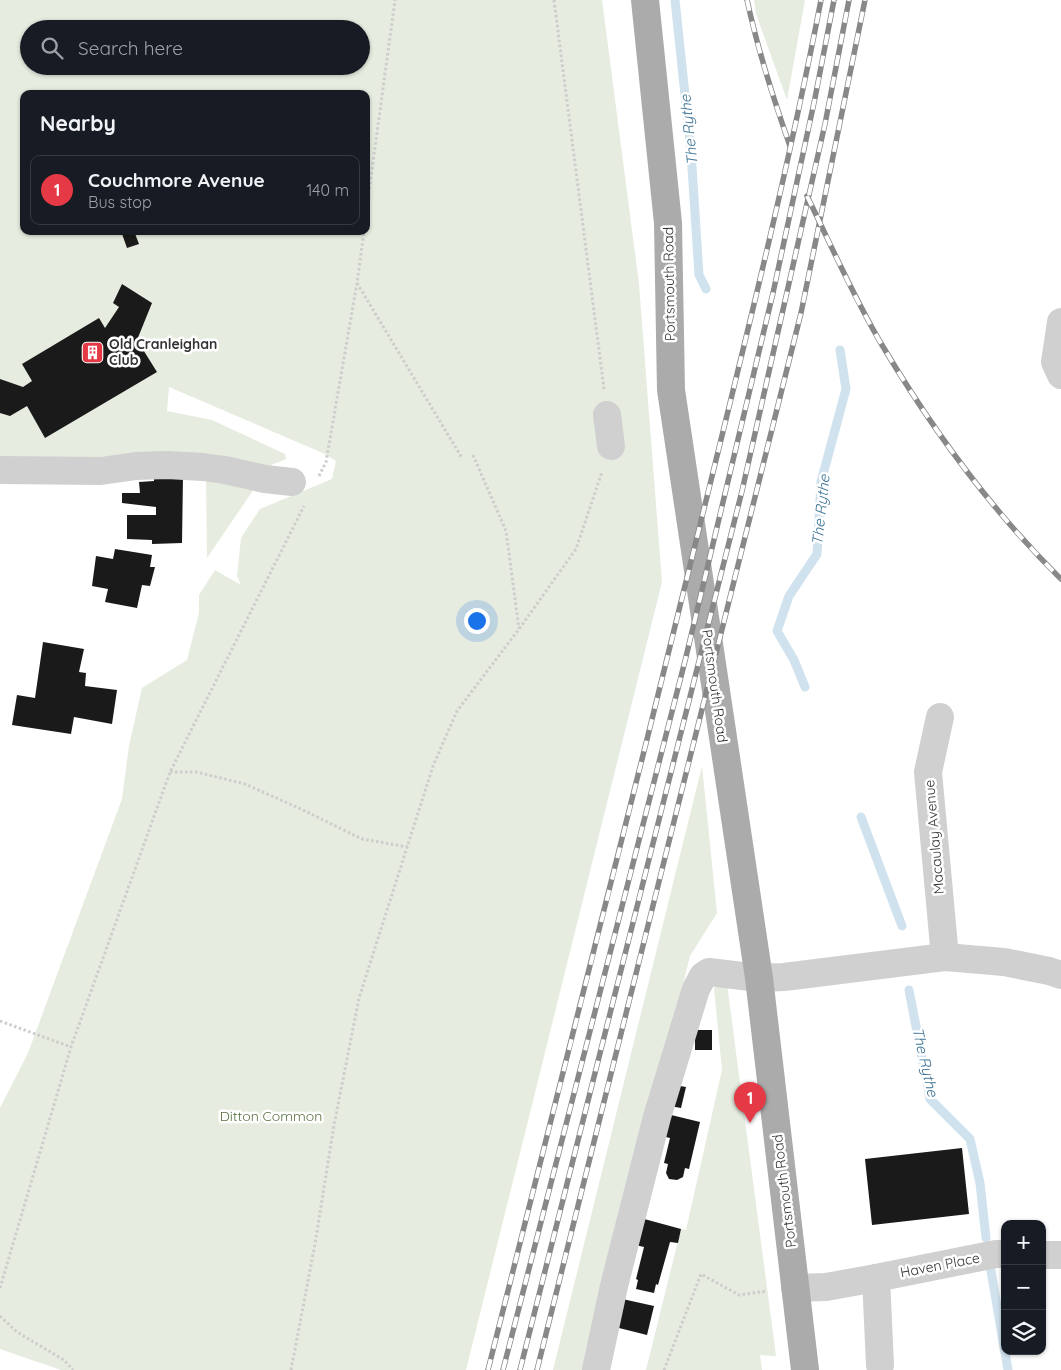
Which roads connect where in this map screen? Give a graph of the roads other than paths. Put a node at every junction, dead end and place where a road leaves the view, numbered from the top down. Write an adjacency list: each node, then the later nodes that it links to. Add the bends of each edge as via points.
1 (645, 0): 11 (main road, Portsmouth Road, via 668,223 671,390)
2 (1061, 322): 3 (street, via 1055,362)
3 (1061, 375)
4 (607, 414): 5 (street)
5 (611, 446)
6 (0, 470): 7 (street, via 101,472 167,465 225,470)
7 (306, 486)
8 (940, 717): 9 (street, Macaulay Avenue, via 928,772)
9 (945, 957): 10 (street, via 1004,962); 11 (street)
10 (1061, 975)
11 (784, 976): 16 (main road, Portsmouth Road); 18 (street, via 708,972 696,989 657,1117)
12 (1001, 1254): 15 (street, Haven Place)
13 (1046, 1255): 14 (street)
14 (1061, 1255)
15 (864, 1280): 16 (street, Haven Place, via 826,1287); 17 (street)
16 (795, 1288): 19 (main road, Portsmouth Road)
17 (880, 1365)
18 (596, 1370)
19 (805, 1370)

